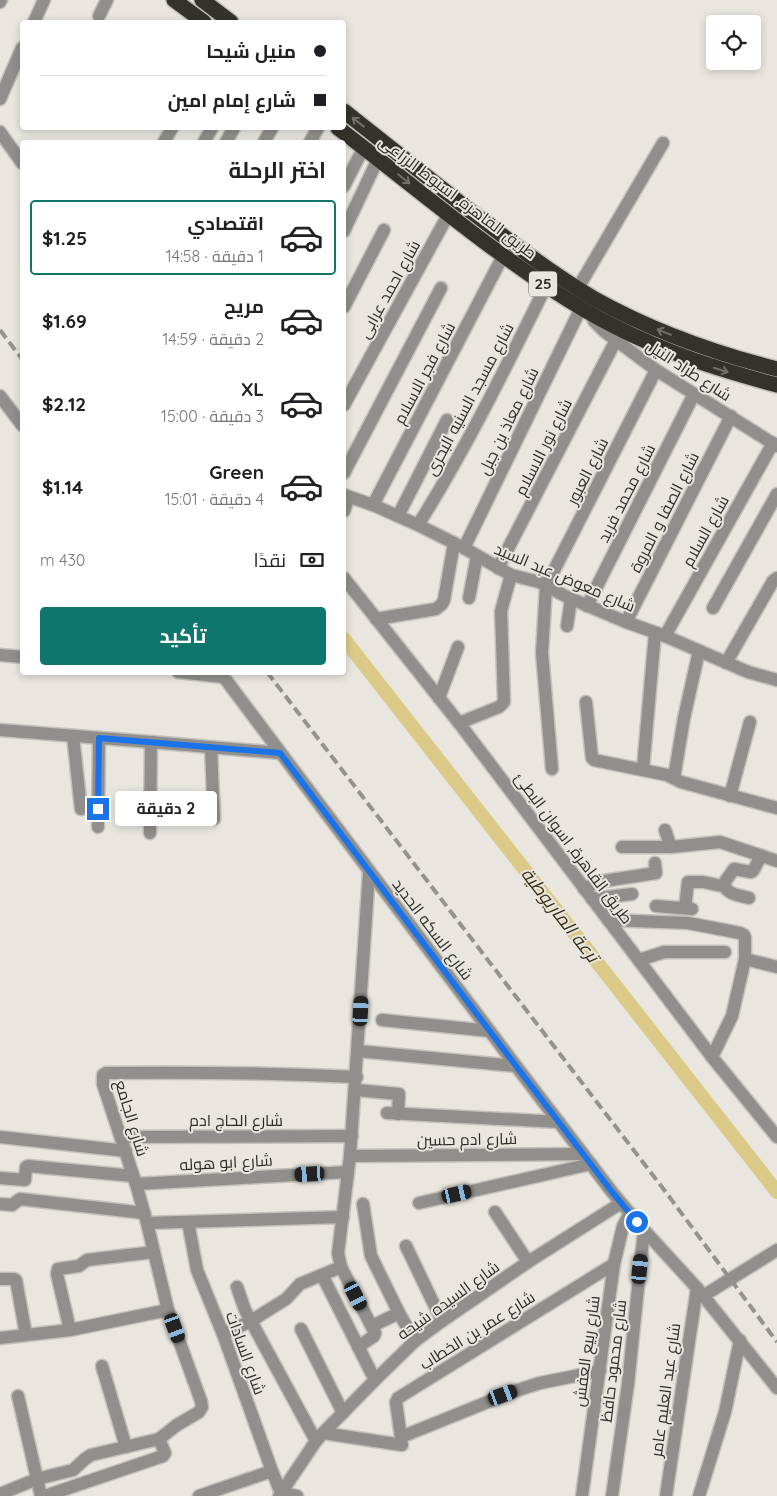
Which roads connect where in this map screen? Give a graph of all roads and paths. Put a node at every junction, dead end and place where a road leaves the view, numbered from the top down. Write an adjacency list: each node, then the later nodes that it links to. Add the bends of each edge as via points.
1 (44, 0): 6 (street)
2 (107, 0): 5 (street)
3 (174, 0): 7 (highway)
4 (202, 0): 8 (highway)
5 (99, 16)
6 (35, 20)
7 (201, 20)
8 (228, 20)
9 (20, 53): 10 (street)
10 (0, 99)
11 (346, 113): 25 (highway, طريق القاهرة, اسيوط الزراعى / 25, one-way to 11, via 488,225)
12 (341, 130): 15 (highway, طريق القاهرة, اسيوط الزراعى / 25)
13 (0, 132): 17 (street)
14 (663, 143): 25 (street)
15 (364, 147): 16 (highway, طريق القاهرة, اسيوط الزراعى / 25); 18 (street)
16 (378, 159): 19 (highway, طريق القاهرة, اسيوط الزراعى / 25, one-way to 19); 20 (street)
17 (20, 160)
18 (346, 182)
19 (448, 215): 22 (highway, طريق القاهرة, اسيوط الزراعى / 25); 34 (street, شارع احمد عرابى)
20 (346, 227)
21 (384, 230): 26 (street)
22 (503, 256): 23 (highway, طريق القاهرة, اسيوط الزراعى / 25); 42 (street, شارع فجر الاسلام)
23 (546, 286): 27 (highway, طريق القاهرة, اسيوط الزراعى / 25); 44 (street, شارع مسجد السنيه البحرى, via 443,485)
24 (441, 288): 39 (street)
25 (578, 288): 29 (highway, طريق القاهرة, اسيوط الزراعى / 25, one-way to 25, via 650,326)
26 (346, 303)
27 (586, 311): 28 (street, شارع طراد النيل); 31 (highway, طريق القاهرة, اسيوط الزراعى / 25, one-way to 31, via 681,356); 45 (street, شارع معاذ بن جبل)
28 (616, 340): 30 (street, شارع طراد النيل); 47 (street, شارع نور الاسلام)
29 (777, 369)
30 (656, 370): 32 (street, شارع طراد النيل); 51 (street, شارع العبور)
31 (777, 385)
32 (694, 394): 35 (street, شارع طراد النيل); 54 (street, شارع محمد فريد)
33 (0, 396): 37 (street)
34 (346, 402)
35 (731, 416): 38 (street, شارع طراد النيل); 57 (street, شارع الصفا و المروة)
36 (447, 420): 43 (street)
37 (20, 422)
38 (775, 444): 59 (street, شارع السلام)
39 (346, 469)
40 (777, 494): 55 (street)
41 (346, 496): 42 (street, شارع معوض عبد السيد)
42 (374, 505): 43 (street, شارع معوض عبد السيد)
43 (398, 516): 44 (street, شارع معوض عبد السيد)
44 (418, 525): 45 (street, شارع معوض عبد السيد)
45 (459, 546): 46 (street, شارع معوض عبد السيد); 56 (street, شارع معاذ بن جبل, via 440,607)
46 (477, 556): 47 (street, شارع معوض عبد السيد); 52 (street)
47 (498, 568): 48 (street, شارع معوض عبد السيد)
48 (511, 575): 51 (street, شارع معوض عبد السيد); 70 (street, via 501,611 504,702)
49 (777, 578): 64 (street)
50 (346, 581): 56 (street, طريق القاهرة, اسوان البطئ)
51 (546, 586): 53 (street, شارع معوض عبد السيد); 77 (street, via 542,653)
52 (469, 598)
53 (572, 599): 54 (street, شارع معوض عبد السيد); 58 (street)
54 (587, 606): 57 (street, شارع معوض عبد السيد)
55 (713, 608)
56 (376, 619): 67 (street, طريق القاهرة, اسوان البطئ)
57 (626, 622): 59 (street, شارع معوض عبد السيد)
58 (566, 626)
59 (660, 634): 61 (street, شارع معوض عبد السيد); 78 (street)
60 (458, 647): 67 (street)
61 (699, 651): 64 (street, شارع معوض عبد السيد); 79 (street)
62 (0, 655): 63 (street)
63 (20, 657)
64 (726, 663): 66 (street, شارع معوض عبد السيد)
65 (222, 675): 76 (street, شارع السكه الحديد)
66 (777, 680)
67 (439, 698): 70 (street, طريق القاهرة, اسوان البطئ)
68 (586, 702): 78 (street, via 592,759)
69 (750, 722): 80 (street)
70 (459, 724): 94 (street, طريق القاهرة, اسوان البطئ)
71 (0, 730): 72 (street)
72 (73, 736): 73 (street); 82 (street)
73 (99, 738): 74 (street); 84 (street)
74 (151, 742): 75 (street); 86 (street)
75 (211, 748): 76 (street); 83 (street)
76 (280, 753): 92 (street, شارع السكه الحديد)
77 (552, 769)
78 (642, 769): 79 (street)
79 (674, 778): 80 (street)
80 (730, 796): 81 (street)
81 (777, 808)
82 (81, 809)
83 (214, 819)
84 (98, 827)
85 (665, 830): 87 (street)
86 (150, 833)
87 (671, 847): 88 (street); 89 (street, via 720,842)
88 (622, 848)
89 (761, 856): 90 (street); 93 (street, via 753,871 734,869)
90 (777, 861)
91 (655, 863): 94 (street, via 656,873 596,882)
92 (369, 872): 104 (street, شارع السكه الحديد); 105 (street)
93 (724, 885): 96 (street, via 730,893); 97 (street, via 688,882 688,908)
94 (588, 894): 95 (street); 98 (street, طريق القاهرة, اسوان البطئ)
95 (632, 894)
96 (749, 898)
97 (656, 906)
98 (608, 920): 100 (street, via 688,923 742,933); 101 (street, طريق القاهرة, اسوان البطئ)
99 (725, 952): 101 (street, via 664,952)
100 (745, 959): 102 (street); 106 (street, via 732,1016)
101 (638, 960): 106 (street, طريق القاهرة, اسوان البطئ)
102 (777, 967)
103 (382, 1020): 104 (street)
104 (490, 1031): 107 (street, شارع السكه الحديد)
105 (358, 1051): 107 (street); 108 (street)
106 (712, 1056): 113 (street, طريق القاهرة, اسوان البطئ)
107 (516, 1066): 109 (street, شارع السكه الحديد)
108 (356, 1084): 109 (street, via 399,1094 392,1114); 110 (street); 112 (street, شارع الجامع, via 237,1073 106,1073 103,1084)
109 (559, 1122): 116 (street, شارع السكه الحديد)
110 (352, 1136): 112 (street, شارع الحاج ادم); 115 (street)
111 (0, 1137): 114 (street)
112 (121, 1137): 114 (street, شارع الجامع)
113 (777, 1137)
114 (126, 1151): 119 (street, شارع الجامع)
115 (350, 1156): 116 (street, شارع ادم حسين); 117 (street)
116 (587, 1159): 120 (street); 123 (street, شارع السكه الحديد)
117 (348, 1172): 119 (street, شارع ابو هوله); 125 (street)
118 (0, 1178): 119 (street, شارع ابو هوله, via 25,1180 28,1166)
119 (134, 1180): 126 (street, شارع الجامع)
120 (419, 1203)
121 (0, 1204): 126 (street, via 12,1205 20,1199)
122 (363, 1204): 140 (street, via 371,1256)
123 (626, 1208): 128 (street, شارع السكه الحديد); 132 (street, شارع السيده شيحه); 133 (street, شارع ربيع العفش)
124 (495, 1212): 132 (street)
125 (343, 1217): 127 (street); 134 (street, via 338,1253)
126 (145, 1218): 127 (street); 131 (street, شارع الجامع)
127 (188, 1222): 146 (street, شارع السادات, via 197,1270)
128 (644, 1230): 138 (street, شارع السكه الحديد); 171 (street, شارع محمود حافظ, via 628,1384)
129 (406, 1246): 142 (street)
130 (777, 1251): 138 (street)
131 (154, 1252): 139 (street, شارع الجامع); 144 (street, via 87,1260 80,1266 58,1269)
132 (528, 1262): 142 (street, شارع السيده شيحه)
133 (614, 1264): 153 (street, شارع ربيع العفش); 160 (street, شارع عمر بن الخطاب, via 398,1398)
134 (341, 1267): 135 (street); 143 (street)
135 (322, 1275): 141 (street, via 300,1284 286,1298); 151 (street)
136 (0, 1279): 147 (street, via 16,1280)
137 (237, 1286): 141 (street)
138 (700, 1292): 149 (street, شارع السكه الحديد); 172 (street, شارع عبد العليم عامر)
139 (168, 1310): 144 (street); 159 (street, شارع الجامع, via 202,1406 199,1412)
140 (399, 1313): 143 (street); 150 (street)
141 (251, 1321): 146 (street); 158 (street)
142 (442, 1321): 150 (street, شارع السيده شيحه)
143 (372, 1326): 151 (street, via 374,1336)
144 (70, 1330): 147 (street)
145 (301, 1330): 157 (street)
146 (223, 1334): 162 (street, شارع السادات)
147 (26, 1335): 148 (street)
148 (0, 1338)
149 (740, 1340): 155 (street, شارع السكه الحديد); 173 (street, via 725,1412)
150 (415, 1341): 154 (street, شارع السيده شيحه)
151 (358, 1347): 154 (street)
152 (102, 1366): 161 (street)
153 (600, 1370): 160 (street, via 515,1391); 170 (street, شارع ربيع العفش)
154 (375, 1380): 157 (street, شارع السيده شيحه)
155 (777, 1388)
156 (18, 1396): 163 (street)
157 (343, 1413): 158 (street, شارع السيده شيحه)
158 (320, 1437): 160 (street); 165 (street, شارع السيده شيحه)
159 (160, 1439): 161 (street); 167 (street, via 164,1456)
160 (401, 1441)
161 (126, 1447): 163 (street, via 91,1455 73,1470)
162 (272, 1471): 165 (street, شارع السادات); 168 (street)
163 (38, 1479): 164 (street); 166 (street)
164 (0, 1494)
165 (280, 1494): 169 (street)
166 (41, 1496)
167 (46, 1496)
168 (199, 1496)
169 (298, 1496)
170 (582, 1496)
171 (612, 1496)
172 (666, 1496)
173 (699, 1496)

